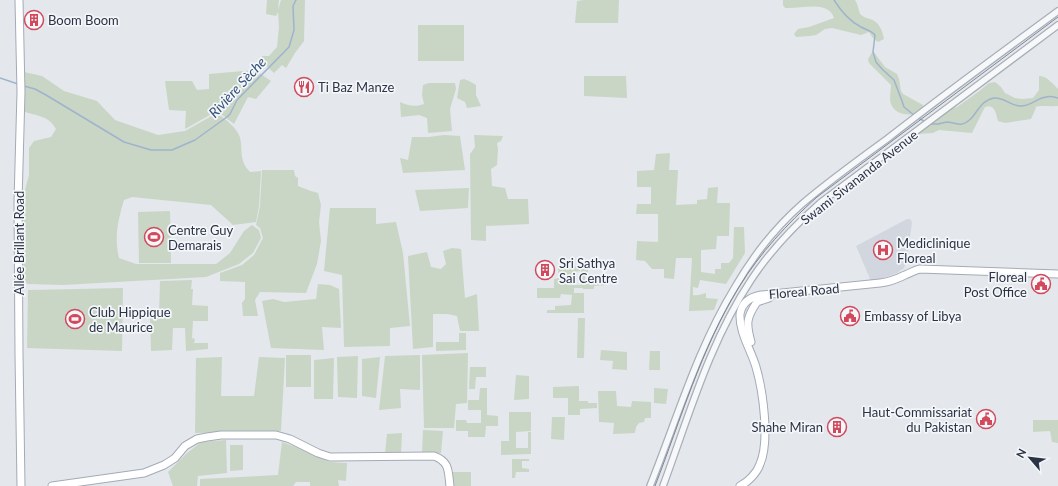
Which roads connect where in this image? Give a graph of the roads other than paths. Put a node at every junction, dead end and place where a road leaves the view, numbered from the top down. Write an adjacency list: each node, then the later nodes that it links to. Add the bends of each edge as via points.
1 (19, 0): 7 (main road, Allée Brillant Road, via 18,354)
2 (1058, 11): 9 (street, via 905,124 802,204 781,224 749,265 724,305 696,365)
3 (1058, 25): 6 (street, Swami Sivananda Avenue, via 798,223 758,270 742,294 704,371)
4 (1058, 274): 10 (main road, Floreal Road, via 920,269 880,283 789,293 757,302 748,319 747,327 759,379 764,419 764,454 756,471)
5 (450, 484): 8 (main road, via 445,463 434,456 330,457 281,436 268,434 221,435 197,439 185,446 175,458 144,473)
6 (663, 484)
7 (21, 486)
8 (52, 486)
9 (650, 486)
10 (740, 486)

